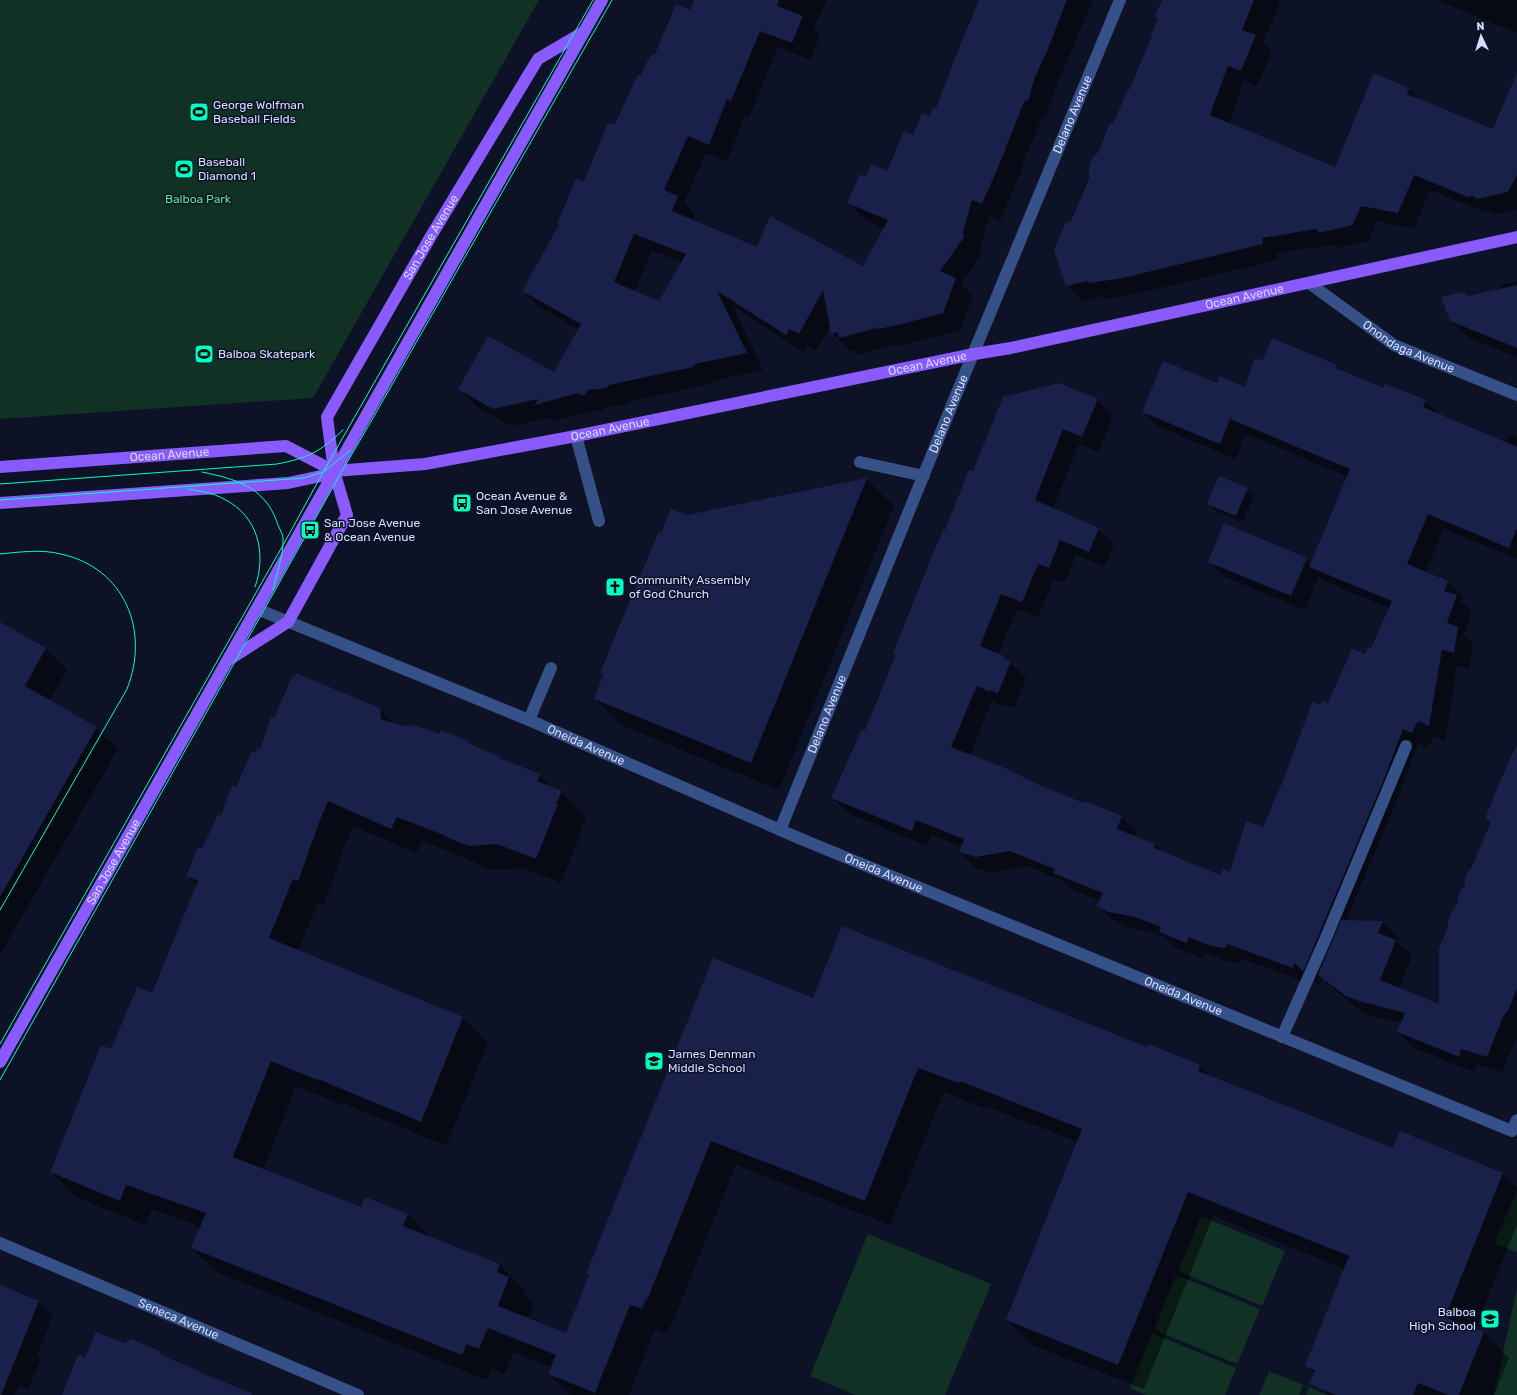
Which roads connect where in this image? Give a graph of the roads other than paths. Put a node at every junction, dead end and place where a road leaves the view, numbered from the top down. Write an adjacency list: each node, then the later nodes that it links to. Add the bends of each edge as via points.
1 (602, 0): 3 (main road, San Jose Avenue)
2 (1120, 0): 6 (street, Delano Avenue)
3 (584, 32): 11 (main road, San Jose Avenue); 11 (main road, San Jose Avenue, via 538,59 431,236 327,417)
4 (1517, 237): 5 (main road, Ocean Avenue)
5 (1309, 283): 6 (main road, Ocean Avenue); 7 (street, Onondaga Avenue, via 1394,345)
6 (974, 354): 8 (main road, Ocean Avenue); 12 (street, Delano Avenue)
7 (1517, 395)
8 (576, 436): 11 (main road, Ocean Avenue, via 425,464); 14 (street)
9 (860, 462): 12 (street)
10 (0, 467): 11 (main road, Ocean Avenue, via 286,446)
11 (334, 471): 13 (main road, Ocean Avenue, via 288,483); 15 (main road, San Jose Avenue); 16 (main road, San Jose Avenue, via 347,515)
12 (924, 476): 21 (street, Delano Avenue)
13 (0, 503)
14 (599, 520)
15 (257, 609): 16 (street, Oneida Avenue); 17 (main road, San Jose Avenue)
16 (288, 622): 17 (main road, San Jose Avenue); 19 (street, Oneida Avenue)
17 (228, 661): 23 (main road, San Jose Avenue)
18 (551, 668): 19 (street)
19 (529, 720): 21 (street, Oneida Avenue)
20 (1406, 746): 22 (street)
21 (780, 830): 22 (street, Oneida Avenue)
22 (1282, 1037): 24 (street, Oneida Avenue, via 1512,1132)
23 (0, 1062)
24 (1517, 1120)
25 (0, 1242): 26 (street, Seneca Avenue)
26 (358, 1395)

